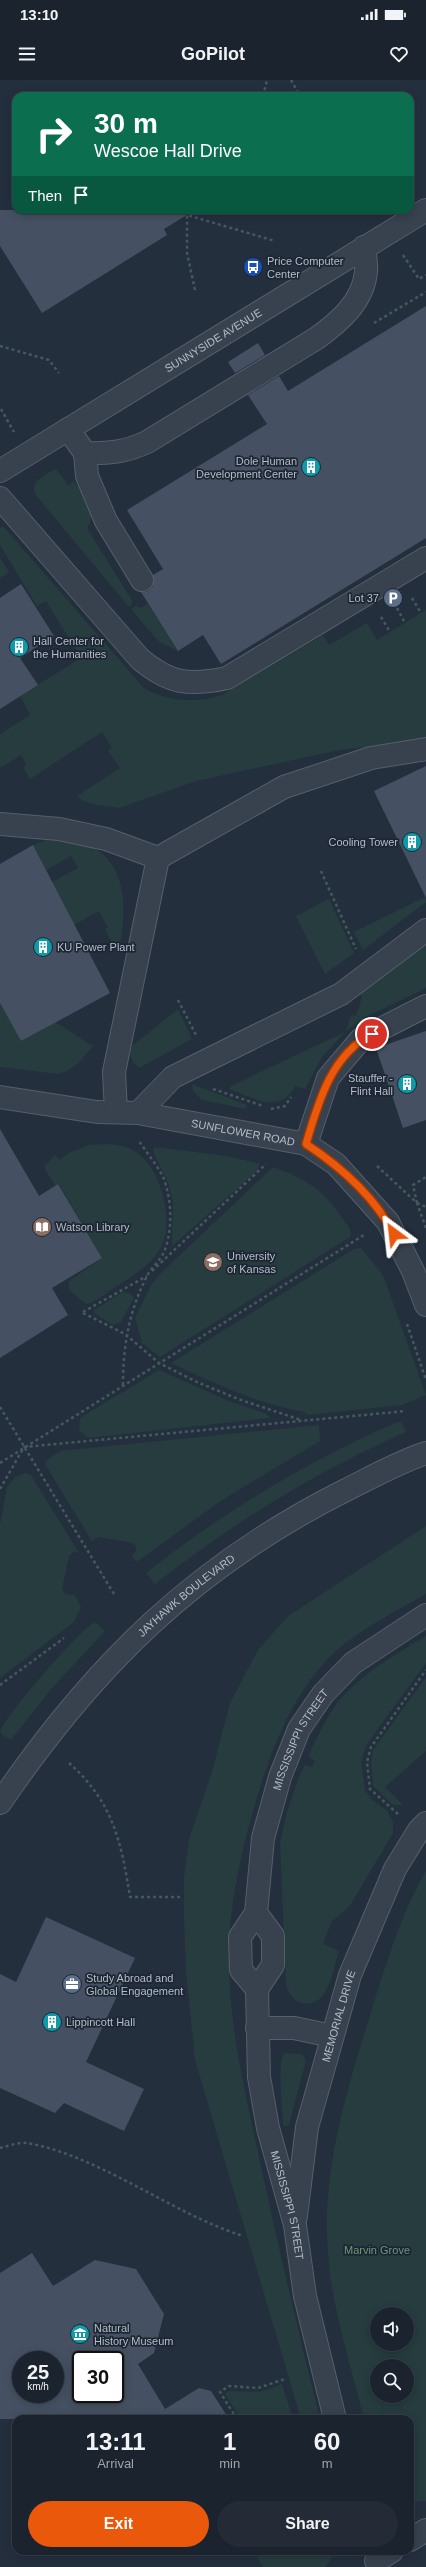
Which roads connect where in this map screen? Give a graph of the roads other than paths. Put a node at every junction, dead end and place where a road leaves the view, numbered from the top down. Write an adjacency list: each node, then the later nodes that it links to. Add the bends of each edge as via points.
1 (426, 210): 2 (street, SUNNYSIDE AVENUE)
2 (364, 247): 3 (street, SUNNYSIDE AVENUE); 4 (street, via 366,272 363,286 352,308 336,325 147,442 109,454)
3 (68, 429): 4 (street); 5 (street, SUNNYSIDE AVENUE)
4 (84, 453): 8 (street, via 87,476 106,521)
5 (0, 471)
6 (0, 498): 7 (street, via 140,659 159,674 173,680 201,684 226,678)
7 (426, 558)
8 (142, 580)
9 (426, 749): 11 (street, via 371,758 284,787)
10 (0, 824): 11 (street, via 75,832 106,839)
11 (158, 858): 15 (street, via 114,1072)
12 (426, 930): 16 (street, via 341,994 173,1077)
13 (426, 1006): 17 (street, via 361,1039 328,1078)
14 (0, 1097): 15 (street, SUNFLOWER ROAD)
15 (116, 1112): 16 (street, SUNFLOWER ROAD)
16 (138, 1113): 17 (street, SUNFLOWER ROAD)
17 (306, 1144): 18 (street, SUNFLOWER ROAD, via 336,1164 388,1222 413,1271)
18 (426, 1305)
19 (426, 1453): 21 (street, JAYHAWK BOULEVARD, via 317,1504 225,1563 166,1608 118,1654 70,1709 28,1762)
20 (426, 1615): 23 (street, MISSISSIPPI STREET, via 353,1663 323,1694 299,1729 280,1777 263,1838)
21 (0, 1803)
22 (426, 1823): 26 (street, MEMORIAL DRIVE, via 395,1869 350,1975)
23 (256, 1913): 24 (street, via 273,1936 273,1965); 24 (street, MISSISSIPPI STREET, via 240,1937 241,1970)
24 (257, 1989): 25 (street, MISSISSIPPI STREET)
25 (257, 2028): 26 (street, via 294,2028); 27 (street, MISSISSIPPI STREET, via 259,2077 268,2128)
26 (332, 2036): 27 (street, MEMORIAL DRIVE, via 307,2126)
27 (295, 2225): 28 (street, MISSISSIPPI STREET, via 304,2296)
28 (334, 2415)
29 (426, 2530): 30 (street)
30 (414, 2538)

